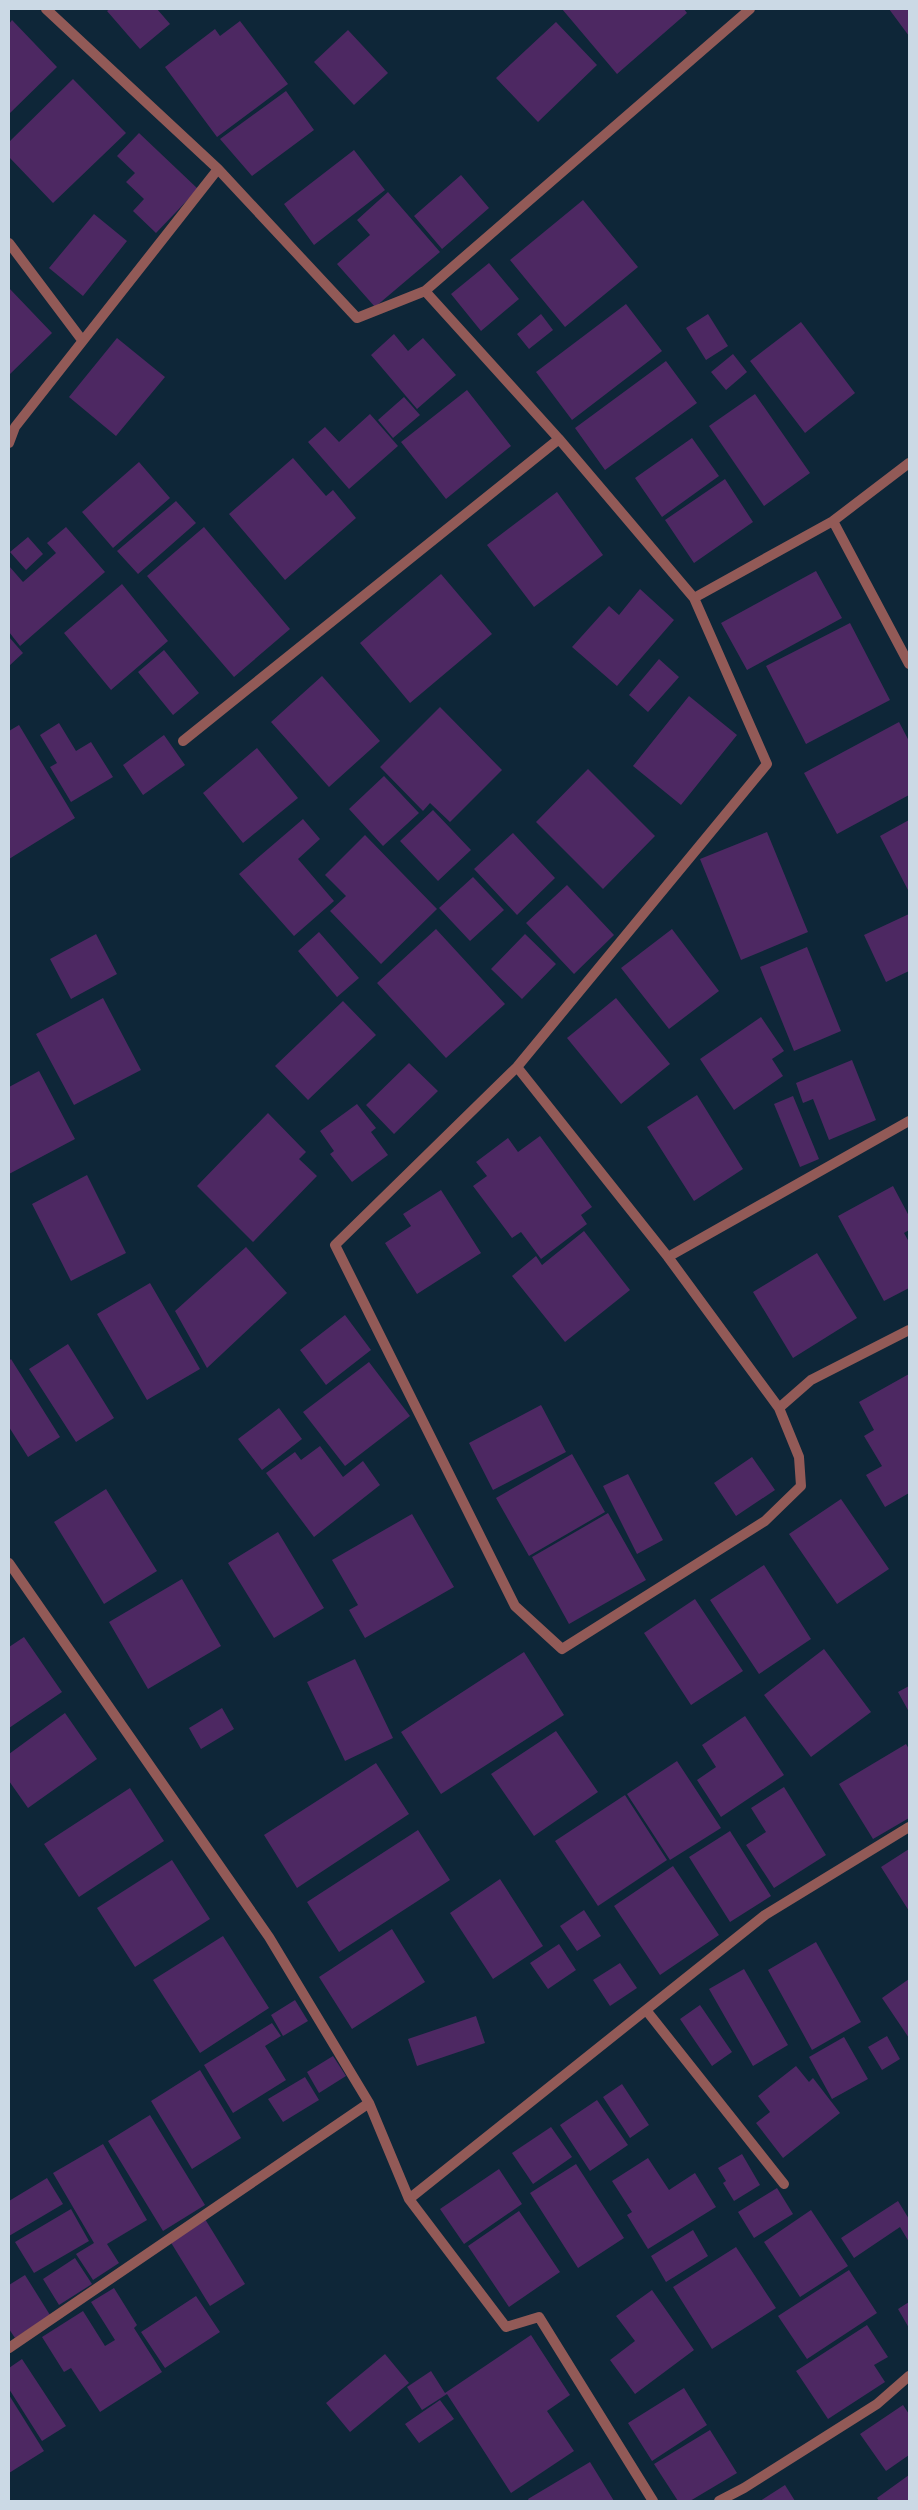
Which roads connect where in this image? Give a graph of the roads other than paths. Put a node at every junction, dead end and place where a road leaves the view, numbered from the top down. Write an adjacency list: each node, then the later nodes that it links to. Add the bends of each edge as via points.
1 (46, 9): 3 (street)
2 (750, 9): 5 (street)
3 (218, 168): 5 (street, via 357,318); 6 (street)
4 (9, 243): 6 (street)
5 (425, 291): 8 (street)
6 (82, 340): 7 (street)
7 (12, 424): 9 (street)
8 (559, 439): 12 (street); 14 (street)
9 (9, 443)
10 (909, 463): 11 (street)
11 (833, 521): 12 (street); 13 (street)
12 (694, 598): 15 (street, via 767,764)
13 (909, 664)
14 (183, 741)
15 (517, 1066): 17 (street); 19 (street, via 336,1245 515,1606 562,1649 765,1521 801,1486 799,1457)
16 (909, 1121): 17 (street)
17 (668, 1257): 19 (street)
18 (909, 1330): 19 (street, via 811,1380)
19 (779, 1408)
20 (9, 1563): 23 (street, via 269,1937)
21 (909, 1827): 22 (street, via 765,1916)
22 (646, 2010): 24 (street); 25 (street)
23 (369, 2103): 25 (street); 26 (street)
24 (784, 2184)
25 (409, 2198): 28 (street, via 506,2327 539,2317)
26 (9, 2348)
27 (909, 2376): 29 (street, via 877,2404)
28 (653, 2501)
29 (719, 2501)

